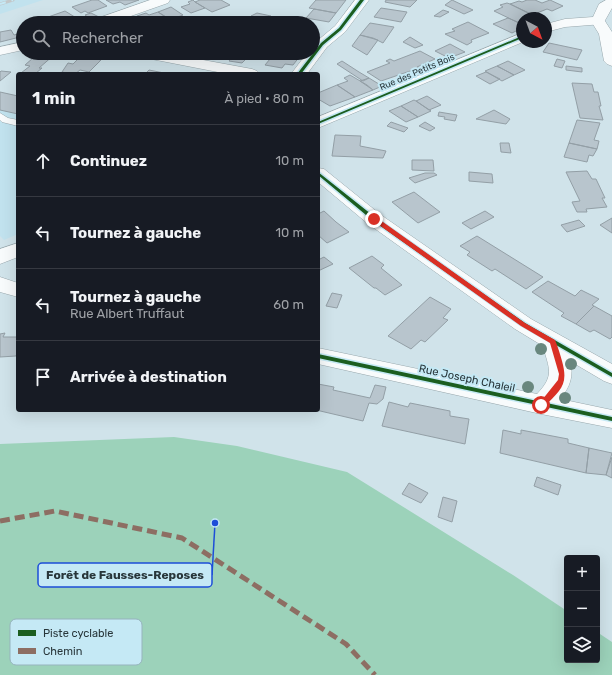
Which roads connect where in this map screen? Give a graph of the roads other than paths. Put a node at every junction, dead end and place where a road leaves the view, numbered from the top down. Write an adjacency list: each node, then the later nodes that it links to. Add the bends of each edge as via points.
1 (164, 0): 4 (street)
2 (362, 0): 9 (street, via 340,29)
3 (612, 2): 5 (street, via 604,7)
4 (118, 16)
5 (598, 21): 6 (street); 7 (street); 14 (street, via 606,34)
6 (552, 27)
7 (612, 34)
8 (516, 40): 18 (street, Rue des Petits Bois)
9 (320, 47)
10 (16, 48): 11 (street)
11 (0, 51)
12 (179, 60): 15 (street)
13 (310, 60): 16 (street)
14 (612, 60)
15 (242, 72)
16 (301, 72)
17 (0, 116): 19 (lane)
18 (320, 122)
19 (16, 123)
20 (320, 175): 25 (street, via 431,261)
21 (16, 250): 22 (street)
22 (0, 257)
23 (0, 284): 24 (street)
24 (16, 290)
25 (553, 342): 27 (street); 28 (street, via 562,374 561,381)
26 (320, 356): 28 (street, Rue Joseph Chaleil)
27 (612, 376)
28 (541, 405): 29 (street, Rue Joseph Chaleil)
29 (612, 419)

